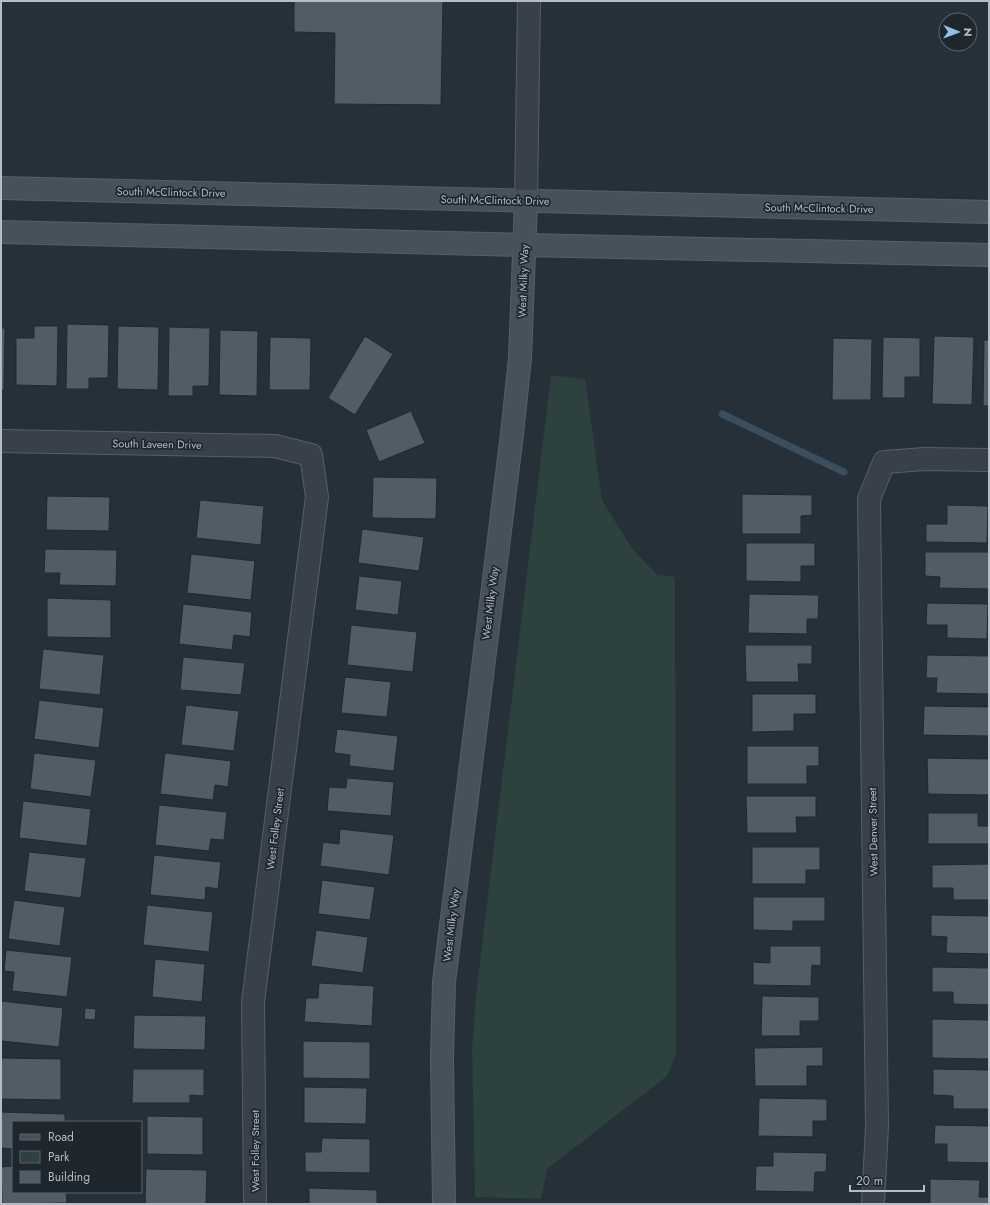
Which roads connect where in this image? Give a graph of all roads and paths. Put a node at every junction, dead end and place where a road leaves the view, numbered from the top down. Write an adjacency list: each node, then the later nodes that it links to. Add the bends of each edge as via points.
1 (529, 1): 3 (street, West Milky Way)
2 (1, 188): 3 (main road, South McClintock Drive)
3 (526, 201): 4 (main road, South McClintock Drive); 6 (main road, West Milky Way)
4 (989, 212)
5 (1, 232): 6 (main road)
6 (525, 246): 7 (main road); 12 (main road, West Milky Way, via 520,358 512,434 444,982)
7 (989, 255)
8 (1, 441): 9 (street, South Laveen Drive, via 274,446)
9 (311, 455): 11 (street, West Folley Street, via 317,497 253,1002)
10 (989, 460): 13 (street, West Denver Street, via 925,459 884,462 869,499 877,1126)
11 (255, 1204)
12 (444, 1204)
13 (872, 1204)

